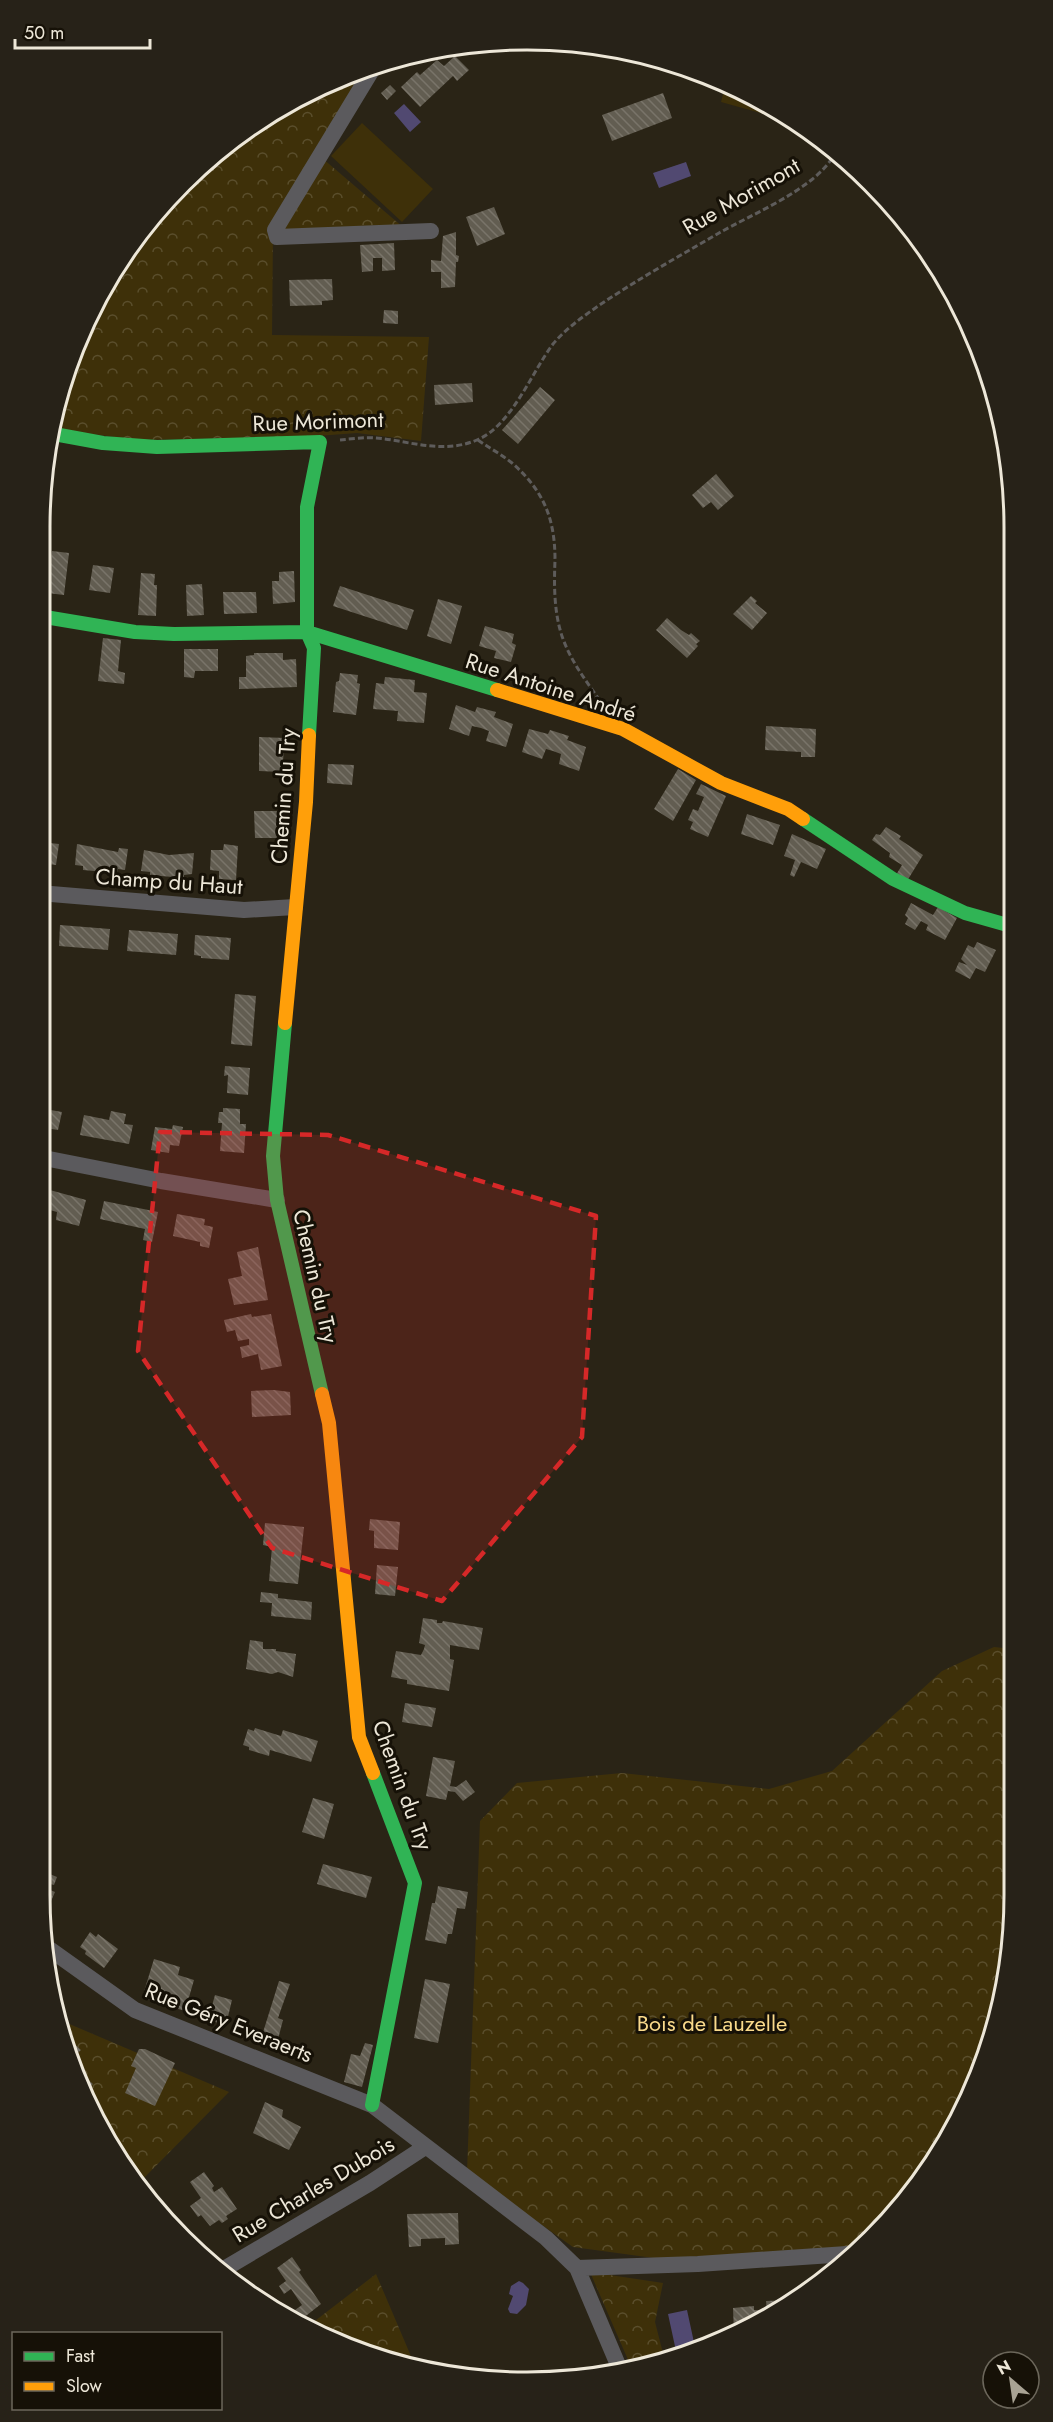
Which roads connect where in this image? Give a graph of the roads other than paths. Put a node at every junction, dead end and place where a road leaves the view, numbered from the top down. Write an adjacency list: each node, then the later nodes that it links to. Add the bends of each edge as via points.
1 (368, 77): 2 (street, via 275,230 277,237)
2 (431, 231)
3 (59, 435): 4 (street, Rue Morimont, via 157,447)
4 (320, 442): 6 (street, Chemin du Try, via 307,507)
5 (50, 618): 6 (street, Rue Antoine André, via 135,632)
6 (308, 632): 8 (street, Chemin du Try, via 314,648 306,802); 9 (street, Rue Antoine André, via 623,729 721,783 788,809 893,879 965,913)
7 (50, 895): 8 (street, Champ du Haut, via 244,910)
8 (295, 907): 11 (street, Chemin du Try, via 273,1156)
9 (1004, 924)
10 (50, 1159): 11 (street)
11 (277, 1200): 13 (street, Chemin du Try, via 329,1423 359,1737 415,1883)
12 (53, 1952): 13 (street, Rue Géry Everaerts, via 135,2010)
13 (372, 2105): 14 (street, Rue Charles Dubois)
14 (425, 2147): 16 (street, Rue Charles Dubois); 17 (street, Rue Charles Dubois, via 546,2238)
15 (840, 2254): 17 (street)
16 (228, 2267)
17 (577, 2268): 18 (street, Rue Charles Dubois)
18 (617, 2363)

